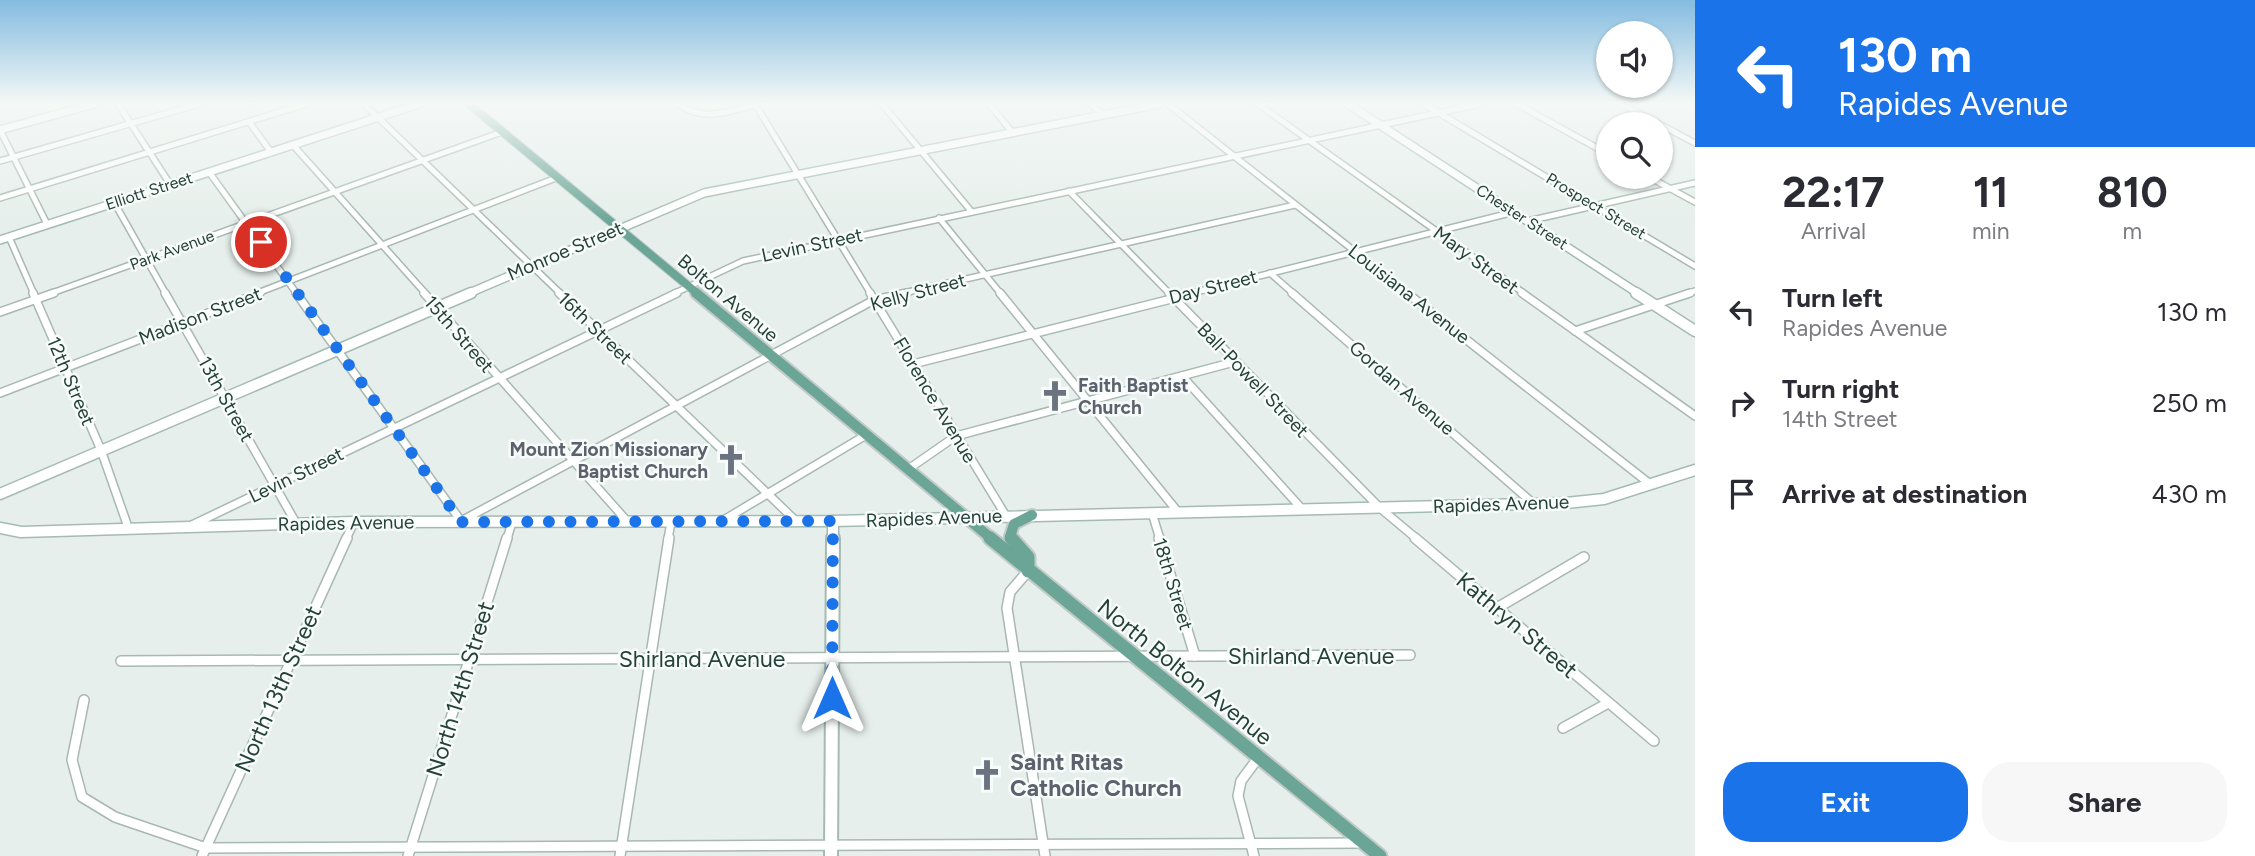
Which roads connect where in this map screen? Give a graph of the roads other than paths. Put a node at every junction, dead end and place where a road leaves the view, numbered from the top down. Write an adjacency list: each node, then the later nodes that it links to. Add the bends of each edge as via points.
1 (6, 144): 23 (street)
2 (62, 144): 23 (street)
3 (145, 144): 20 (street)
4 (177, 144): 20 (street)
5 (265, 144): 21 (street)
6 (296, 144): 18 (main road, Elliott Street)
7 (405, 144): 24 (street, 16th Street)
8 (468, 144): 24 (street, Park Avenue)
9 (516, 144): 28 (main road, Bolton Avenue)
10 (779, 144): 27 (street, Florence Avenue)
11 (913, 144): 19 (street)
12 (956, 144): 19 (main road, Monroe Street)
13 (1219, 144): 22 (street, Louisiana Avenue)
14 (1290, 144): 22 (street, Levin Street)
15 (1314, 144): 49 (street, Mary Street)
16 (1409, 144): 43 (main road, Chester Street)
17 (1491, 144): 40 (street, Prospect Street)
18 (293, 145): 21 (main road, Elliott Street); 35 (street, 15th Street)
19 (919, 151): 27 (main road, Monroe Street); 42 (street)
20 (150, 152): 30 (street); 33 (street)
21 (271, 152): 26 (main road, Elliott Street)
22 (1234, 156): 34 (street, Levin Street); 39 (street, Louisiana Avenue)
23 (13, 158): 25 (street); 33 (street)
24 (422, 160): 35 (street, Park Avenue); 41 (street, 16th Street)
25 (0, 161)
26 (209, 172): 30 (main road, Elliott Street); 46 (street)
27 (798, 174): 48 (main road, Monroe Street, via 704,193); 51 (street, Florence Avenue)
28 (556, 178): 41 (street, Madison Street); 48 (main road, Bolton Avenue)
29 (1695, 183): 31 (street)
30 (170, 184): 37 (main road, Elliott Street)
31 (1673, 188)
32 (1671, 189): 38 (street); 40 (street)
33 (29, 190): 36 (street); 47 (street)
34 (1069, 191): 42 (street, Levin Street); 53 (street, Ball-Powell Street)
35 (334, 192): 46 (street, Park Avenue); 54 (street, 15th Street)
36 (0, 198)
37 (114, 202): 47 (main road, Elliott Street); 56 (street, 13th Street)
38 (1695, 202)
39 (1295, 205): 53 (street, Kelly Street); 55 (street, Louisiana Avenue)
40 (1596, 205): 45 (street); 58 (street, Prospect Street)
41 (472, 209): 54 (street, Madison Street); 57 (street, 16th Street)
42 (971, 211): 44 (street, Levin Street)
43 (1514, 212): 45 (main road, Chester Street); 49 (street, Day Street)
44 (939, 218): 51 (street, Levin Street); 60 (street)
45 (1528, 221): 67 (main road, Chester Street)
46 (247, 222): 56 (street, Park Avenue); 61 (street)
47 (47, 225): 50 (main road, Elliott Street)
48 (617, 228): 57 (main road, Monroe Street); 62 (main road, Bolton Avenue)
49 (1437, 232): 55 (street, Day Street); 72 (street, Mary Street)
50 (9, 237): 52 (main road, Elliott Street); 65 (street, 12th Street)
51 (839, 239): 62 (street, Levin Street, via 743,261); 66 (street, Florence Avenue)
52 (0, 240)
53 (1120, 243): 60 (street, Kelly Street); 64 (street, Ball-Powell Street)
54 (381, 245): 61 (street, Madison Street); 68 (street, 15th Street)
55 (1355, 252): 59 (street, Day Street); 94 (street, Louisiana Avenue)
56 (147, 259): 65 (street, Park Avenue); 70 (street, 13th Street)
57 (530, 266): 68 (main road, Monroe Street); 71 (street, 16th Street)
58 (1695, 266)
59 (1270, 273): 64 (street, Day Street); 98 (street, Gordan Avenue)
60 (985, 275): 66 (street, Kelly Street); 74 (street)
61 (289, 282): 70 (street, Madison Street); 75 (street)
62 (688, 288): 71 (street, Levin Street); 76 (main road, Bolton Avenue)
63 (1695, 291): 67 (street)
64 (1174, 297): 74 (street, Day Street); 77 (street, Ball-Powell Street)
65 (37, 299): 69 (street, Park Avenue); 79 (street, 12th Street)
66 (874, 300): 76 (street, Kelly Street); 78 (street, Florence Avenue)
67 (1653, 303): 72 (street); 73 (main road, Chester Street)
68 (435, 306): 75 (main road, Monroe Street); 81 (street, 15th Street)
69 (0, 312)
70 (183, 322): 79 (street, Madison Street); 83 (street, 13th Street)
71 (598, 331): 81 (street, Levin Street); 85 (street, 16th Street)
72 (1575, 331): 86 (street, Mary Street)
73 (1695, 331)
74 (1031, 333): 78 (street, Day Street); 84 (street)
75 (336, 349): 83 (main road, Monroe Street); 87 (street)
76 (768, 355): 85 (street, Kelly Street); 88 (main road, Bolton Avenue)
77 (1234, 362): 80 (street); 99 (street, Ball-Powell Street)
78 (913, 364): 89 (street, Florence Avenue)
79 (66, 367): 82 (street, Madison Street); 90 (street, 12th Street)
80 (1182, 376): 84 (street); 100 (street)
81 (498, 378): 87 (street, Levin Street); 91 (street, 15th Street)
82 (0, 393)
83 (226, 398): 90 (main road, Monroe Street); 95 (street, 13th Street)
84 (1087, 401): 89 (street); 101 (street)
85 (675, 406): 91 (street, Kelly Street); 97 (street, 16th Street)
86 (1695, 416)
87 (392, 428): 95 (street, Levin Street); 110 (street)
88 (866, 435): 92 (main road, Bolton Avenue); 97 (street)
89 (956, 436): 92 (street); 104 (street, Florence Avenue)
90 (101, 450): 96 (main road, Monroe Street); 116 (street, 12th Street)
91 (572, 462): 110 (street, Kelly Street); 112 (street, 15th Street)
92 (907, 470): 105 (main road, Bolton Avenue)
93 (1695, 470): 94 (main road, Rapides Avenue)
94 (1650, 484): 98 (main road, Rapides Avenue, via 1604,499)
95 (274, 485): 114 (street, 13th Street); 115 (street, Levin Street)
96 (0, 494)
97 (767, 495): 106 (street); 107 (street, 16th Street)
98 (1534, 504): 99 (main road, Rapides Avenue)
99 (1380, 508): 100 (main road, Rapides Avenue); 120 (street, Kathryn Street)
100 (1302, 509): 101 (main road, Rapides Avenue)
101 (1178, 512): 102 (main road, Rapides Avenue)
102 (1152, 513): 103 (main road, Rapides Avenue); 122 (street, 18th Street)
103 (1032, 515): 104 (main road, Rapides Avenue); 119 (main road, via 1014,524 1010,537 1028,557)
104 (1006, 516): 105 (main road, Rapides Avenue)
105 (967, 517): 108 (main road, Rapides Avenue); 119 (main road, North Bolton Avenue)
106 (721, 521): 107 (main road, Rapides Avenue); 113 (main road, Rapides Avenue)
107 (797, 521): 108 (main road, Rapides Avenue)
108 (833, 521): 125 (main road)
109 (354, 522): 110 (main road, Rapides Avenue); 114 (main road, Rapides Avenue); 129 (street, North 13th Street)
110 (461, 522): 111 (main road, Rapides Avenue)
111 (512, 522): 112 (main road, Rapides Avenue); 127 (street, North 14th Street)
112 (627, 522): 113 (main road, Rapides Avenue)
113 (671, 522): 126 (street)
114 (296, 523): 115 (main road, Rapides Avenue)
115 (192, 525): 116 (main road, Rapides Avenue)
116 (128, 527): 117 (main road, Rapides Avenue)
117 (0, 531)
118 (1584, 557): 120 (street)
119 (1028, 571): 123 (street, via 1007,597); 124 (main road, North Bolton Avenue)
120 (1497, 608): 131 (street, Kathryn Street)
121 (1410, 655): 122 (street, Shirland Avenue)
122 (1195, 656): 124 (street, Shirland Avenue)
123 (1014, 657): 124 (street, Shirland Avenue); 125 (street, Shirland Avenue); 136 (street)
124 (1133, 657): 134 (main road, North Bolton Avenue)
125 (832, 658): 126 (street, Shirland Avenue); 138 (main road)
126 (650, 659): 127 (street, Shirland Avenue); 140 (street)
127 (469, 660): 129 (street, Shirland Avenue); 139 (street, North 14th Street)
128 (121, 661): 129 (street, Shirland Avenue)
129 (291, 661): 141 (street, North 13th Street)
130 (84, 700): 141 (street, via 72,760 82,797 115,817)
131 (1608, 703): 132 (street); 133 (street, Kathryn Street)
132 (1563, 728)
133 (1654, 741)
134 (1258, 758): 135 (street, via 1238,796); 137 (main road, North Bolton Avenue)
135 (1250, 842): 136 (street); 137 (street); 143 (street)
136 (1043, 843): 138 (street); 142 (street)
137 (1364, 843): 144 (main road, North Bolton Avenue)
138 (831, 850): 140 (street)
139 (409, 851): 140 (street); 141 (street)
140 (621, 851)
141 (204, 852)
142 (1045, 856)
143 (1254, 856)
144 (1380, 856)

